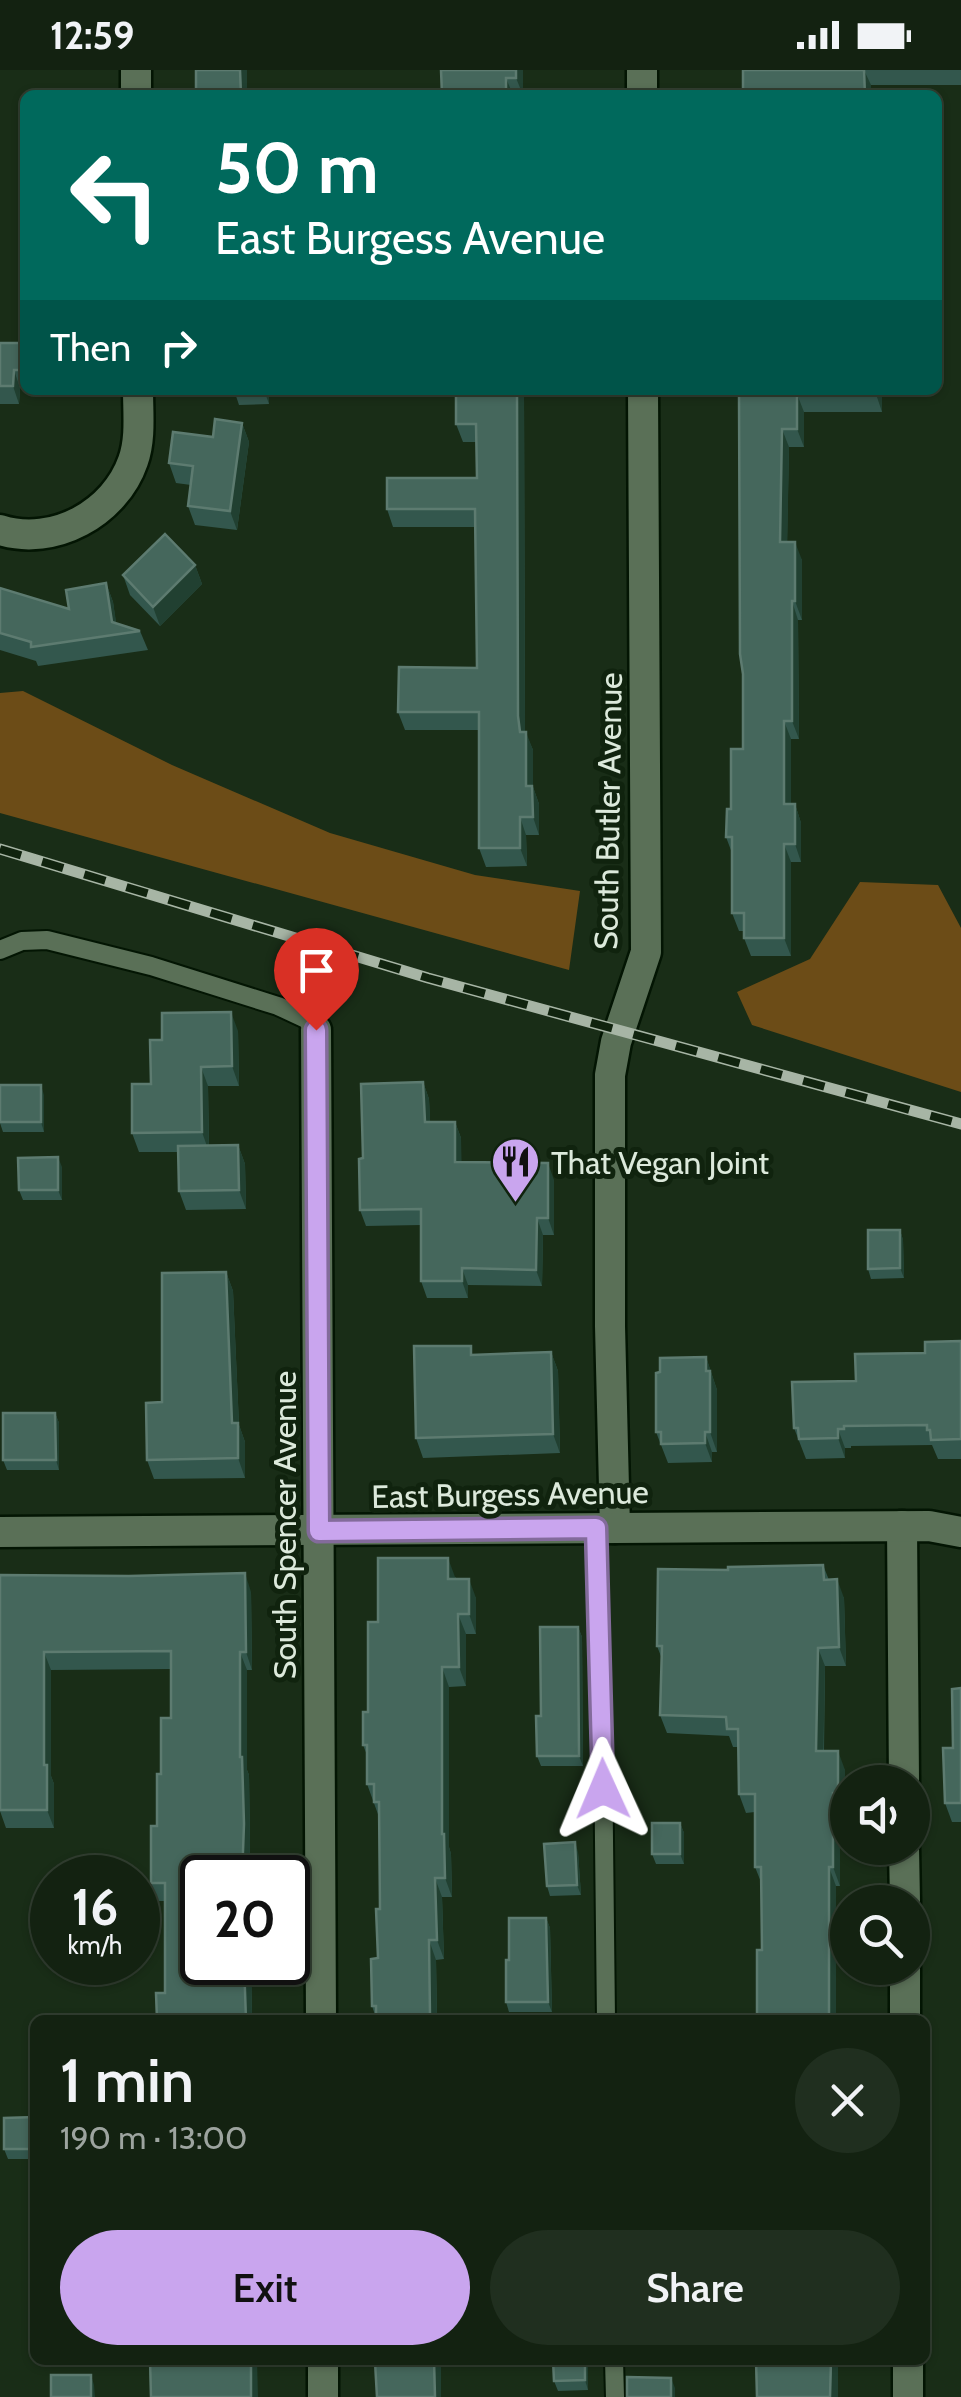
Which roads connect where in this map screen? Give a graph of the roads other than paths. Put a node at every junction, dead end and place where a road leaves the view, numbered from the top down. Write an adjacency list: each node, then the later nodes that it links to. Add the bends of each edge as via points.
1 (138, 395): 3 (street, via 134,460 94,514 31,535)
2 (643, 395): 7 (street, South Butler Avenue, via 646,952 610,1075)
3 (0, 530)
4 (0, 950): 5 (lane, via 47,940 151,966 278,1006)
5 (316, 1030): 8 (street, South Spencer Avenue)
6 (902, 1526): 7 (street, East Burgess Avenue); 10 (street, East Burgess Avenue); 11 (street)
7 (606, 1528): 8 (street, East Burgess Avenue); 14 (lane)
8 (319, 1531): 9 (street, East Burgess Avenue); 13 (street, South Spencer Avenue)
9 (0, 1532)
10 (961, 1532)
11 (904, 1765)
12 (905, 1985): 15 (street)
13 (321, 2015)
14 (606, 2015)
15 (906, 2015)
16 (323, 2365): 19 (street)
17 (614, 2365): 20 (lane)
18 (908, 2365): 21 (street)
19 (323, 2397)
20 (615, 2397)
21 (908, 2397)

